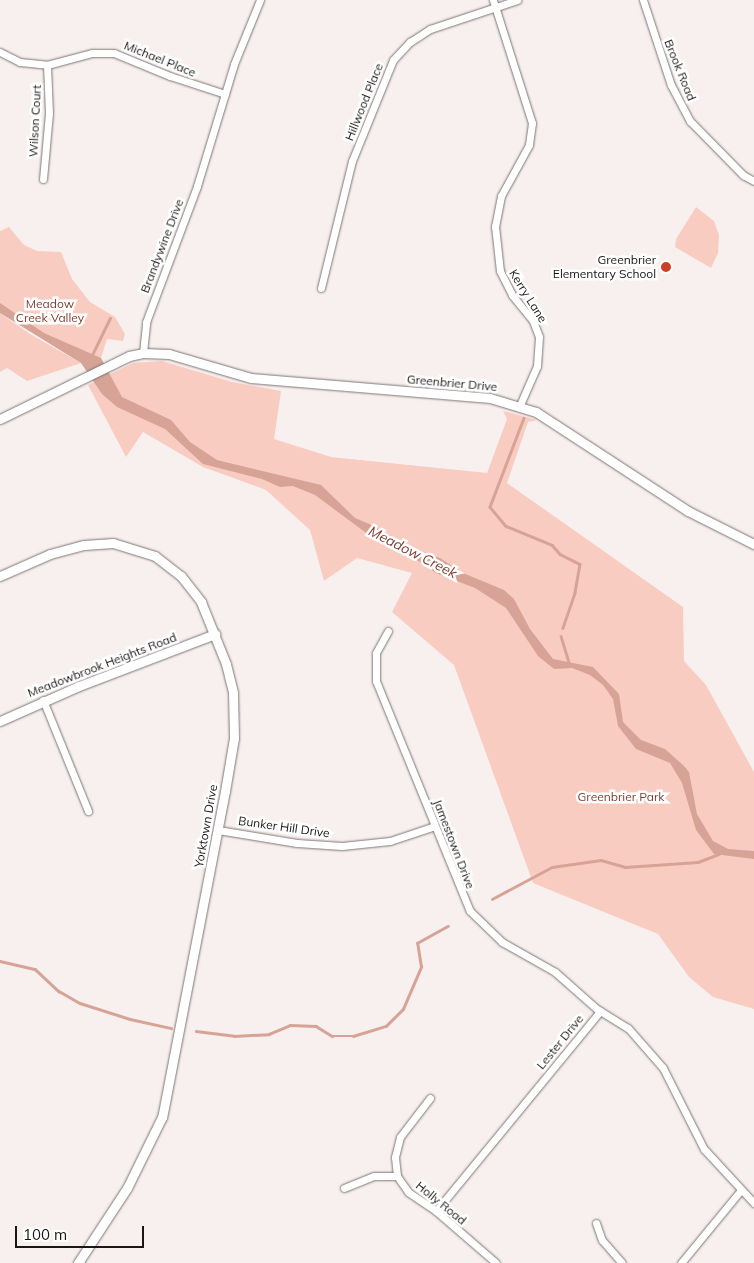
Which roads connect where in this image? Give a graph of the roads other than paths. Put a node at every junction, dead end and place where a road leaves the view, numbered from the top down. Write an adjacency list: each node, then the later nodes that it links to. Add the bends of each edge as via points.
1 (260, 0): 7 (street, Brandywine Drive)
2 (517, 0): 4 (street, Hillwood Place)
3 (643, 0): 9 (street, Brook Road, via 671,85 686,115 704,138 743,175)
4 (494, 4): 10 (street, Hillwood Place, via 430,28 410,42 394,60 352,161); 12 (street, Kerry Lane, via 532,123 529,145 501,196 495,226 500,271 512,295 533,321 539,336 537,366)
5 (0, 52): 6 (street, Michael Place, via 18,61)
6 (47, 65): 7 (street, Michael Place, via 92,53 114,53); 8 (street, Wilson Court, via 49,113)
7 (225, 94): 11 (street, Brandywine Drive, via 198,186 146,322)
8 (43, 179)
9 (754, 181)
10 (321, 288)
11 (143, 353): 12 (street, Greenbrier Drive, via 170,354 251,378 490,398); 13 (street, via 125,358)
12 (520, 405): 14 (street, Greenbrier Drive, via 551,420 688,511)
13 (0, 419)
14 (754, 544)
15 (0, 576): 17 (street, Yorktown Drive, via 69,548 104,543 128,546 155,556 182,576 201,602)
16 (388, 631): 21 (street, Jamestown Drive, via 376,653 376,681)
17 (215, 634): 18 (street, Meadowbrook Heights Road); 22 (street, Yorktown Drive, via 229,675 235,716)
18 (43, 700): 19 (street, Meadowbrook Heights Road); 20 (street)
19 (0, 721)
20 (88, 811)
21 (435, 826): 22 (street, Bunker Hill Drive, via 390,841 342,846 297,843); 23 (street, Jamestown Drive, via 460,892 479,923 502,942 556,972)
22 (218, 830): 31 (street, Yorktown Drive, via 162,1117 127,1188)
23 (600, 1011): 27 (street, Lester Drive, via 628,1028 664,1068 704,1149); 29 (street, Lester Drive)
24 (430, 1098): 25 (street, via 400,1137 395,1157)
25 (397, 1176): 26 (street, via 374,1176); 29 (street, Holly Road, via 408,1192)
26 (344, 1188)
27 (741, 1190): 28 (street, Lester Drive); 34 (street)
28 (754, 1203)
29 (436, 1211): 32 (street, Holly Road)
30 (596, 1223): 33 (street, via 602,1240)
31 (78, 1263)
32 (496, 1263)
33 (622, 1263)
34 (681, 1263)

